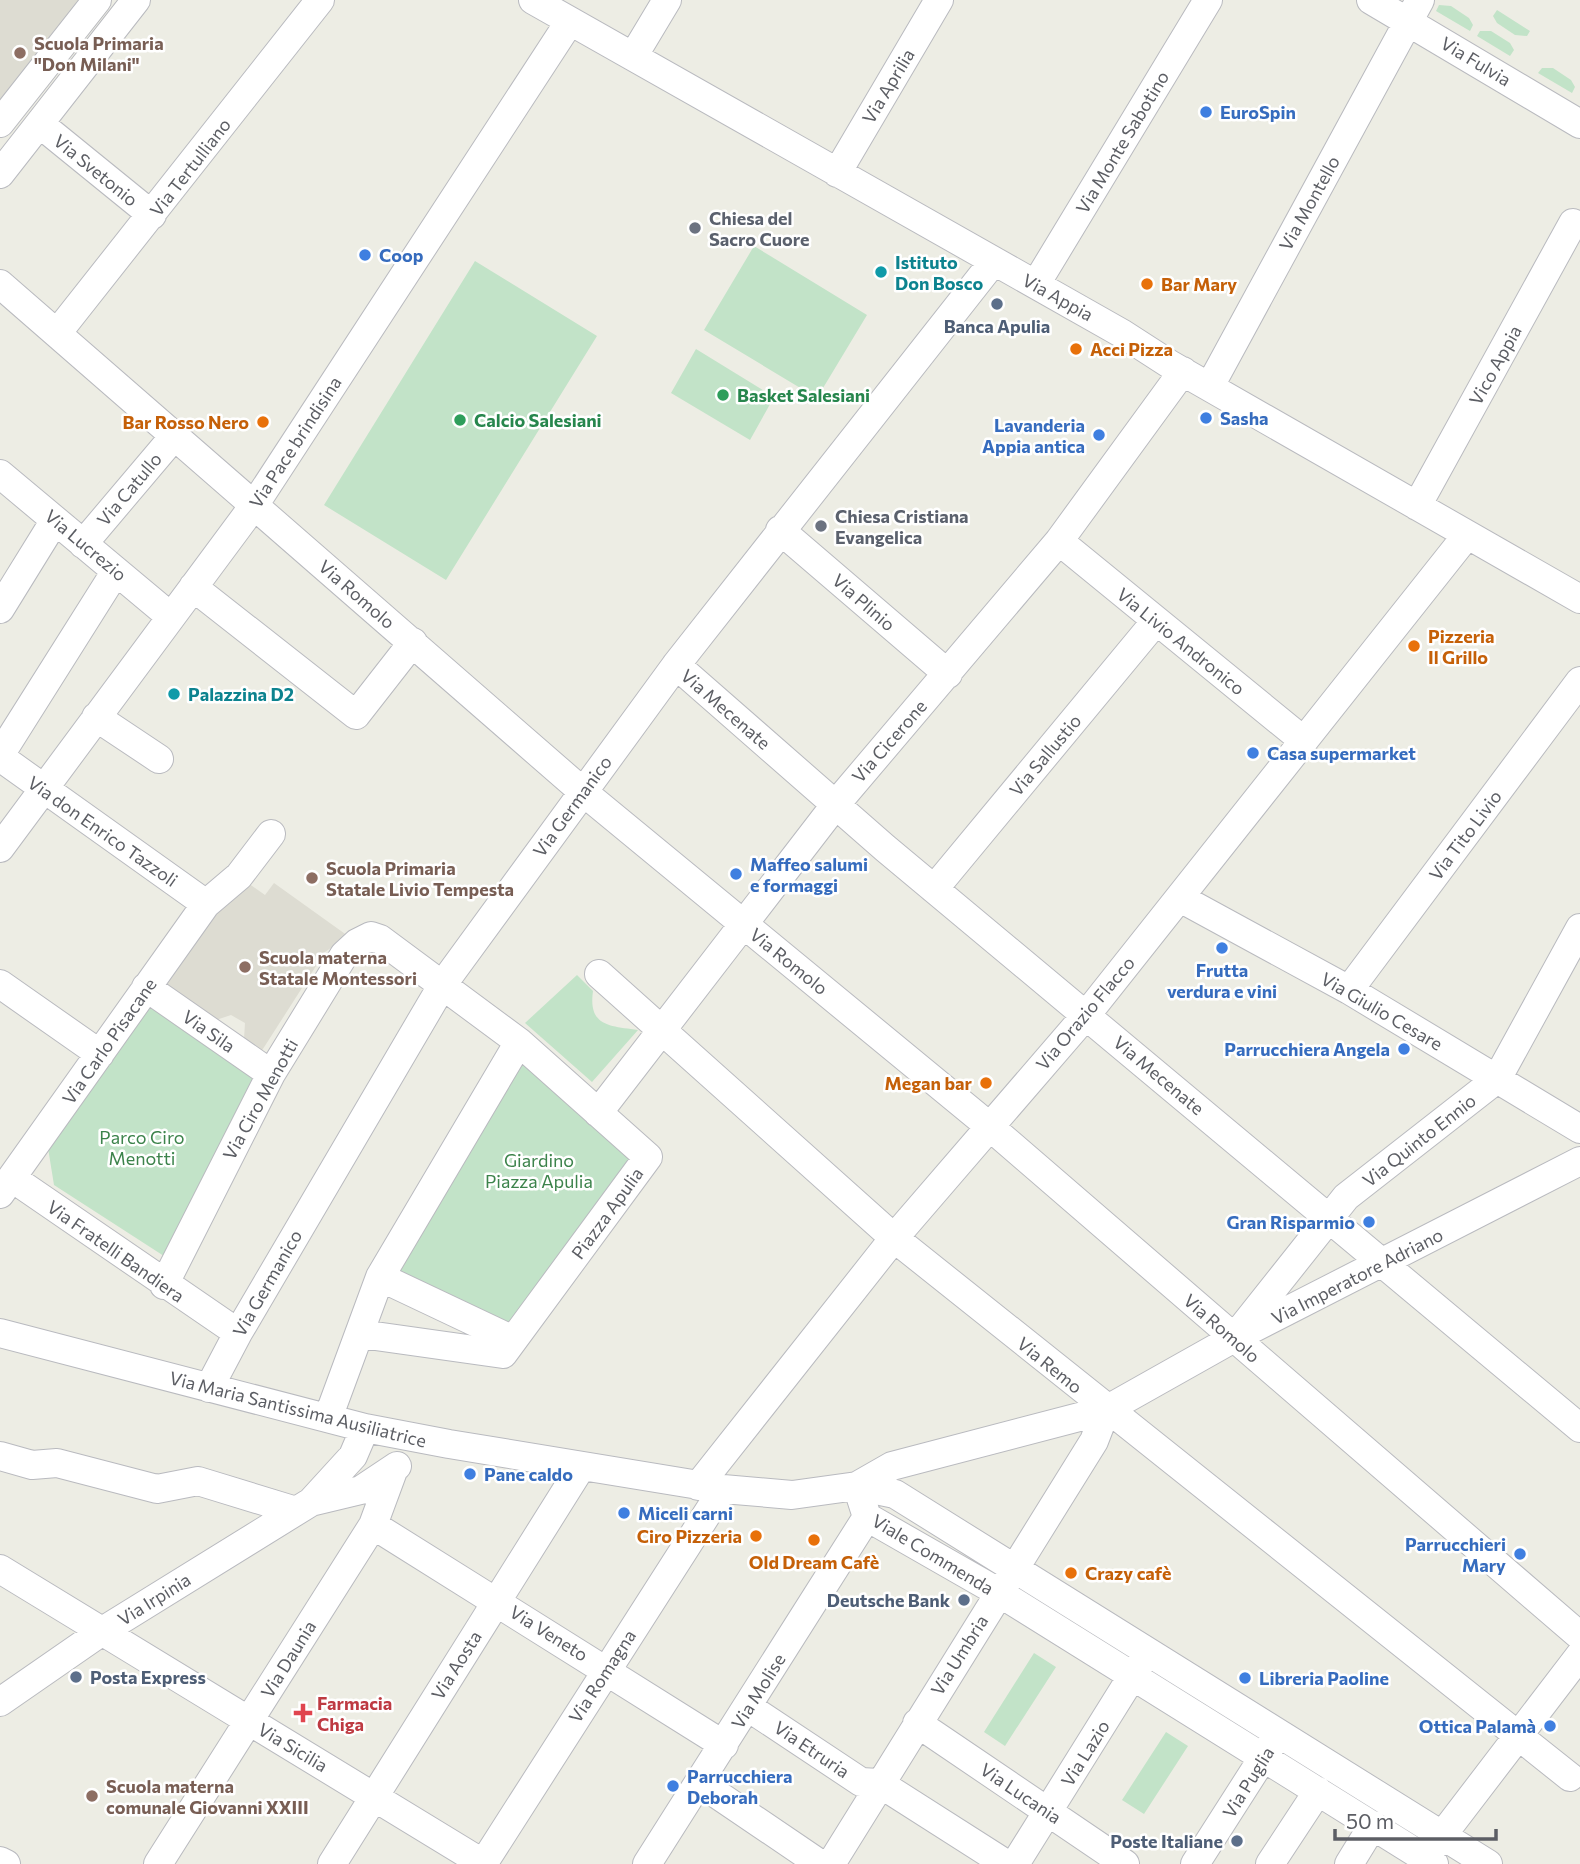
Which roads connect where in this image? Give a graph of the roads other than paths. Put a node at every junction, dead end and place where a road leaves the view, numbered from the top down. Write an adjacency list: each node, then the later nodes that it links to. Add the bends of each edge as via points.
1 (97, 0): 12 (street)
2 (136, 0): 13 (street)
3 (320, 0): 17 (street, Via Tertulliano)
4 (533, 0): 10 (street, Via Appia)
5 (667, 0): 11 (street)
6 (939, 0): 15 (street, Via Aprilia)
7 (1208, 0): 21 (street, Via Monte Sabotino)
8 (1371, 0): 9 (street, Via Fulvia)
9 (1414, 10): 14 (street, Via Fulvia); 24 (street, Via Montello)
10 (570, 22): 11 (street, Via Appia); 27 (street, Via Pace brindisina)
11 (634, 55): 15 (street, Via Appia)
12 (0, 123)
13 (40, 124): 16 (street); 17 (street, Via Svetonio)
14 (1580, 124)
15 (837, 173): 19 (street, Via Appia)
16 (0, 174)
17 (152, 215): 22 (street, Via Tertulliano)
18 (1573, 223): 28 (street, Vico Appia)
19 (993, 262): 21 (street, Via Appia); 30 (street, Via Germanico)
20 (0, 284): 22 (street, Via Romolo)
21 (1036, 284): 23 (street, Via Appia)
22 (58, 332): 25 (street, Via Romolo)
23 (1183, 372): 24 (street, Via Appia); 32 (street, Via Cicerone)
24 (1210, 386): 28 (street, Via Appia)
25 (176, 434): 27 (street, Via Romolo); 33 (street, Via Catullo)
26 (0, 474): 29 (street, Via Lucrezio)
27 (255, 504): 35 (street, Via Pace brindisina); 40 (street, Via Romolo)
28 (1417, 506): 31 (street, Via Appia)
29 (55, 520): 33 (street, Via Lucrezio); 37 (street)
30 (780, 530): 41 (street, Via Germanico); 42 (street, Via Plinio)
31 (1467, 535): 36 (street, Via Appia); 45 (street, Via Orazio Flacco)
32 (1059, 541): 39 (street, Via Livio Andronico); 42 (street, Via Cicerone)
33 (83, 544): 34 (street, Via Lucrezio)
34 (116, 570): 38 (street, Via Lucrezio); 46 (street)
35 (193, 587): 38 (street, Via Pace brindisina); 40 (street, via 355,715)
36 (1580, 599)
37 (0, 609)
38 (171, 617): 44 (street, Via Pace brindisina)
39 (1156, 621): 45 (street, Via Livio Andronico); 53 (street, Via Sallustio)
40 (412, 642): 49 (street, Via Romolo)
41 (676, 665): 49 (street, Via Germanico); 50 (street, Via Mecenate)
42 (948, 674): 50 (street, Via Cicerone)
43 (1580, 681): 63 (street, Via Tito Livio)
44 (96, 717): 47 (street); 48 (street, Via Pace brindisina)
45 (1304, 741): 54 (street, Via Orazio Flacco)
46 (0, 756): 48 (street, Via don Enrico Tazzoli)
47 (159, 759)
48 (44, 789): 52 (street, Via Pace brindisina); 55 (street, Via don Enrico Tazzoli)
49 (582, 791): 56 (street, Via Romolo); 60 (street, Via Germanico)
50 (836, 804): 53 (street, Via Mecenate); 56 (street, Via Cicerone)
51 (271, 834): 55 (street, Via Carlo Pisacane, via 239,876)
52 (0, 848)
53 (934, 889): 64 (street, Via Mecenate)
54 (1180, 898): 63 (street, Via Giulio Cesare); 64 (street, Via Orazio Flacco)
55 (206, 904): 62 (street, Via Carlo Pisacane)
56 (743, 925): 65 (street, Via Cicerone); 71 (street, Via Romolo)
57 (1580, 928): 69 (street, Via Quinto Ennio)
58 (380, 939): 60 (street, Piazza Apulia); 68 (street, Via Ciro Menotti, via 370,936 344,955)
59 (600, 974): 65 (street, Via Remo)
60 (443, 984): 66 (street, Piazza Apulia); 81 (street, Via Germanico)
61 (0, 985): 67 (street)
62 (146, 987): 67 (street, Via Carlo Pisacane); 68 (street, Via Sila)
63 (1349, 990): 69 (street, Via Giulio Cesare)
64 (1087, 1014): 71 (street, Via Orazio Flacco); 75 (street, Via Mecenate)
65 (662, 1031): 70 (street, Via Cicerone); 76 (street, Via Remo)
66 (519, 1042): 70 (street, Piazza Apulia); 78 (street)
67 (100, 1054): 74 (street, Via Carlo Pisacane)
68 (271, 1074): 79 (street, Via Ciro Menotti)
69 (1497, 1079): 72 (street, Via Giulio Cesare); 75 (street, Via Quinto Ennio, via 1346,1197)
70 (598, 1112): 84 (street, Piazza Apulia, via 648,1157)
71 (989, 1126): 76 (street, Via Orazio Flacco); 83 (street, Via Romolo)
72 (1580, 1129)
73 (1580, 1161): 77 (street, Via Imperatore Adriano)
74 (6, 1186): 79 (street, Via Fratelli Bandiera)
75 (1328, 1218): 77 (street, Via Mecenate); 83 (street, Via Quinto Ennio)
76 (894, 1238): 86 (street, Via Remo); 95 (street, Via Orazio Flacco)
77 (1384, 1264): 83 (street, Via Imperatore Adriano); 89 (street, Via Mecenate)
78 (380, 1277): 82 (street); 84 (street)
79 (164, 1284): 81 (street, Via Fratelli Bandiera)
80 (0, 1333): 85 (street, Via Maria Santissima Ausiliatrice)
81 (238, 1333): 85 (street, Via Germanico)
82 (361, 1334): 84 (street, via 503,1354); 87 (street)
83 (1234, 1338): 86 (street, Via Imperatore Adriano); 103 (street, Via Romolo)
84 (513, 1340)
85 (209, 1388): 87 (street, Via Maria Santissima Ausiliatrice)
86 (1106, 1410): 94 (street, Via Imperatore Adriano, via 892,1466); 100 (street, Via Umbria, via 1094,1441); 111 (street, Via Remo)
87 (328, 1418): 88 (street, Via Maria Santissima Ausiliatrice)
88 (365, 1428): 90 (street, Via Maria Santissima Ausiliatrice); 96 (street, via 352,1456)
89 (1580, 1428)
90 (423, 1439): 92 (street, Via Maria Santissima Ausiliatrice); 93 (street)
91 (0, 1456): 96 (street, via 32,1465 57,1464 157,1489 198,1481)
92 (581, 1467): 95 (street, Via Maria Santissima Ausiliatrice); 101 (street, Via Aosta)
93 (393, 1471): 96 (street, via 361,1490); 98 (street, Via Daunia)
94 (857, 1486): 95 (street, Via Maria Santissima Ausiliatrice, via 793,1494); 97 (street, Viale Commenda); 100 (street, Viale Commenda, via 895,1494)
95 (710, 1488): 106 (street, Via Romagna)
96 (304, 1507): 102 (street, Via Irpinia)
97 (867, 1517): 100 (street, Viale Commenda); 108 (street, Via Molise)
98 (373, 1525): 101 (street, Via Veneto); 109 (street, Via Daunia)
99 (0, 1569): 102 (street, Via Sicilia)
100 (1005, 1580): 105 (street, Viale Commenda); 110 (street, Via Umbria)
101 (498, 1601): 106 (street, Via Veneto); 118 (street, Via Aosta)
102 (101, 1632): 107 (street, Via Irpinia); 109 (street, Via Sicilia)
103 (1580, 1636)
104 (1580, 1655): 111 (street)
105 (1139, 1665): 113 (street, Viale Commenda); 119 (street, Via Lazio)
106 (607, 1669): 112 (street, Via Veneto); 127 (street, Via Romagna)
107 (6, 1689)
108 (748, 1707): 112 (street, Via Molise); 116 (street, Via Etruria, via 861,1782)
109 (249, 1721): 118 (street, Via Sicilia); 125 (street, Via Daunia)
110 (917, 1723): 116 (street, Via Umbria); 119 (street, Via Lucania)
111 (1518, 1735): 114 (street, Via Remo); 121 (street)
112 (724, 1745): 115 (street, Via Molise)
113 (1270, 1746): 117 (street, Viale Commenda); 121 (street, Viale Commenda); 134 (street, Via Puglia)
114 (1570, 1777)
115 (699, 1782): 128 (street, Via Molise); 129 (street)
116 (879, 1783): 130 (street, Via Umbria); 131 (street, Via Etruria)
117 (1318, 1791): 120 (street, Viale Commenda); 135 (street)
118 (374, 1796): 126 (street, Via Aosta); 127 (street, Via Sicilia)
119 (1048, 1811): 132 (street, Via Lazio); 133 (street, Via Lucania)
120 (1373, 1825): 123 (street, Viale Commenda); 136 (street)
121 (1441, 1835): 123 (street); 137 (street, Viale Commenda)
122 (0, 1861): 124 (street)
123 (1428, 1862)
124 (6, 1864)
125 (159, 1864)
126 (332, 1864)
127 (483, 1864)
128 (647, 1864)
129 (820, 1864)
130 (831, 1864)
131 (1006, 1864)
132 (1015, 1864)
133 (1125, 1864)
134 (1195, 1864)
135 (1270, 1864)
136 (1349, 1864)
137 (1488, 1864)

